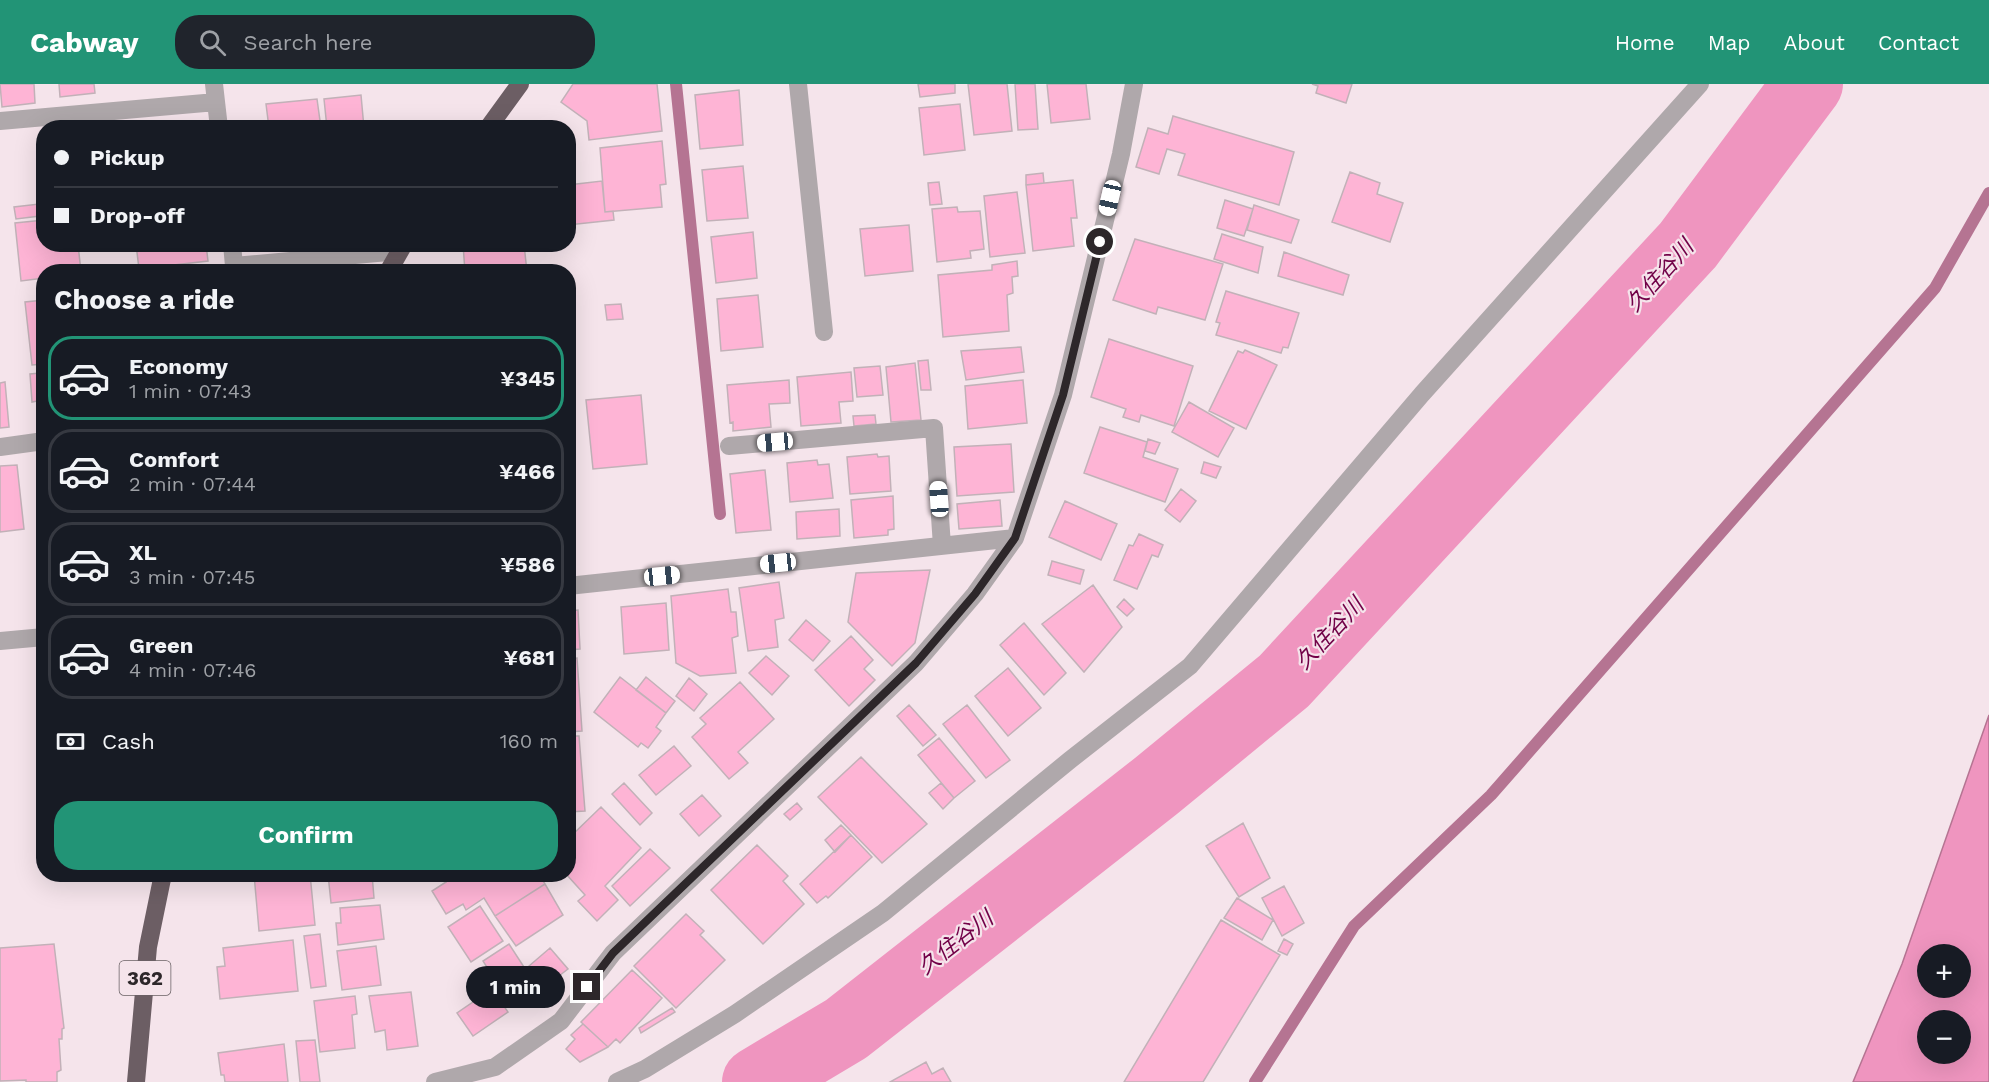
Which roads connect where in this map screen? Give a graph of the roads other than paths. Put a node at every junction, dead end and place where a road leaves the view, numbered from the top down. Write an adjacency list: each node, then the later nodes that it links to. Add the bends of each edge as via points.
1 (214, 84): 6 (street)
2 (520, 84): 8 (highway)
3 (798, 84): 12 (street)
4 (1134, 84): 16 (street, via 1063,395)
5 (1700, 84): 24 (street, via 1422,394 1190,666 883,912 735,1014)
6 (216, 102): 7 (street); 9 (street)
7 (218, 120)
8 (494, 120)
9 (0, 121)
10 (364, 252): 11 (street)
11 (253, 264)
12 (824, 332)
13 (36, 442): 15 (street)
14 (729, 446): 17 (street, via 934,428)
15 (0, 447)
16 (1015, 538): 17 (street); 23 (street, via 975,594 916,663 613,953 561,1021 495,1067)
17 (942, 546): 18 (street)
18 (576, 584)
19 (36, 638): 20 (street)
20 (0, 641)
21 (161, 882): 22 (highway, 362, via 148,947)
22 (136, 1082)
23 (435, 1082)
24 (617, 1082)

